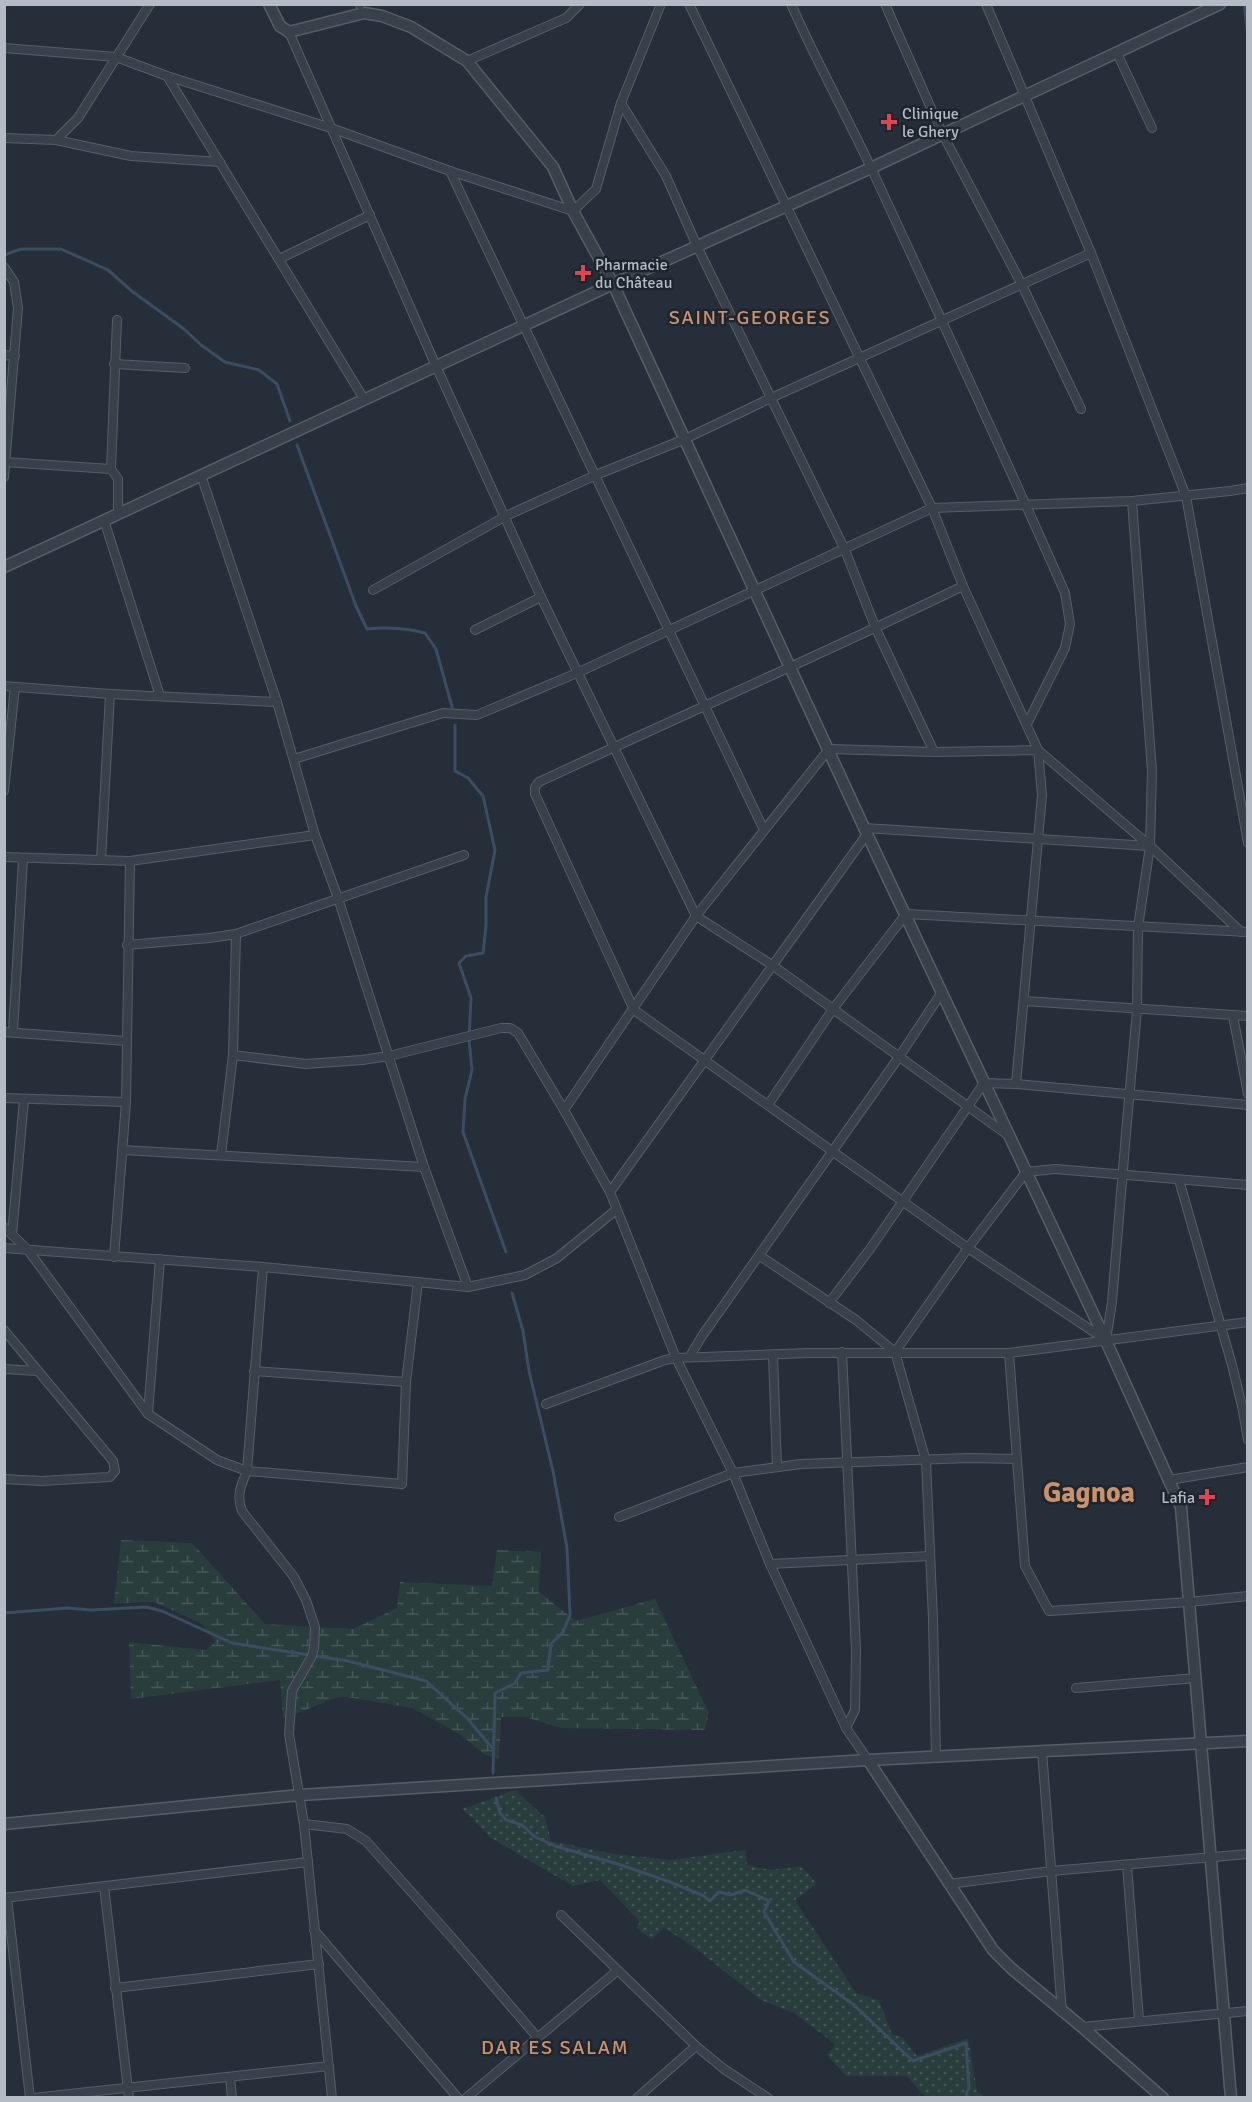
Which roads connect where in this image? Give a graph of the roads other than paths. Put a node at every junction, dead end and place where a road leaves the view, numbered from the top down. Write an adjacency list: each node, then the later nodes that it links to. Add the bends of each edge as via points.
1 (150, 4): 14 (street)
2 (269, 4): 11 (street, via 280,26)
3 (580, 4): 15 (street, via 566,18)
4 (661, 4): 18 (street)
5 (689, 4): 27 (street)
6 (791, 4): 25 (street)
7 (885, 4): 21 (street)
8 (986, 4): 17 (street)
9 (1220, 4): 13 (street)
10 (361, 7): 11 (street); 15 (street, via 411,27)
11 (289, 32): 19 (street)
12 (4, 48): 14 (street)
13 (1117, 53): 17 (street); 20 (street)
14 (116, 57): 16 (street); 23 (street, via 78,118)
15 (467, 61): 28 (street, via 552,167)
16 (167, 76): 19 (street); 24 (street)
17 (1025, 95): 21 (street); 31 (street)
18 (621, 103): 28 (street, via 596,189); 30 (street, via 666,176)
19 (331, 128): 26 (street); 29 (street)
20 (1152, 128)
21 (942, 134): 25 (street); 35 (street)
22 (4, 138): 23 (street)
23 (56, 140): 24 (street, via 131,156)
24 (220, 162): 32 (street)
25 (871, 168): 27 (street); 37 (street)
26 (450, 171): 28 (street); 38 (street)
27 (787, 206): 30 (street); 41 (street)
28 (573, 211): 34 (street)
29 (370, 215): 32 (street); 43 (street)
30 (697, 246): 34 (street); 45 (street)
31 (1092, 253): 35 (street); 55 (street)
32 (279, 259): 46 (street)
33 (4, 267): 40 (street, via 17,295)
34 (613, 284): 38 (street); 48 (street)
35 (1022, 285): 37 (street); 47 (street)
36 (117, 320): 42 (street)
37 (942, 321): 41 (street); 57 (street)
38 (524, 326): 43 (street); 52 (street)
39 (4, 355): 40 (street)
40 (15, 356): 49 (street)
41 (860, 358): 45 (street); 58 (street)
42 (114, 364): 44 (street); 50 (street)
43 (436, 366): 46 (street); 60 (street)
44 (185, 368)
45 (771, 398): 48 (street); 62 (street)
46 (364, 399): 51 (street)
47 (1082, 410)
48 (685, 439): 52 (street); 66 (street)
49 (5, 462): 50 (street); 53 (street)
50 (111, 469): 59 (street, via 118,479)
51 (201, 475): 59 (street); 77 (street)
52 (596, 475): 60 (street); 70 (street)
53 (4, 477)
54 (1248, 488): 55 (street)
55 (1186, 496): 56 (street); 90 (street)
56 (1132, 501): 57 (street); 91 (street, via 1152,771)
57 (1026, 504): 58 (street); 79 (street, via 1065,593 1070,624 1065,648)
58 (932, 508): 62 (street); 64 (street)
59 (118, 513): 61 (street)
60 (506, 516): 65 (street); 67 (street)
61 (104, 520): 63 (street); 76 (street)
62 (845, 550): 66 (street); 68 (street)
63 (4, 567)
64 (963, 586): 68 (street); 79 (street)
65 (373, 590)
66 (755, 590): 70 (street); 71 (street)
67 (541, 597): 69 (street); 72 (street)
68 (876, 629): 71 (street); 83 (street)
69 (475, 630)
70 (669, 630): 72 (street); 78 (street)
71 (790, 666): 78 (street); 81 (street)
72 (577, 673): 80 (street); 84 (street, via 477,715 443,713)
73 (4, 686): 74 (street)
74 (15, 687): 75 (street); 85 (street)
75 (110, 694): 76 (street); 95 (street)
76 (160, 696): 77 (street)
77 (276, 702): 84 (street)
78 (705, 706): 80 (street); 86 (street)
79 (1027, 724): 82 (street)
80 (613, 747): 99 (street); 109 (street, via 539,782 535,794)
81 (829, 749): 83 (street); 86 (street); 87 (street)
82 (1038, 750): 83 (street); 89 (street); 91 (street)
83 (934, 752)
84 (294, 759): 88 (street)
85 (4, 791)
86 (764, 830): 99 (street)
87 (866, 831): 89 (street); 98 (street); 105 (street)
88 (315, 835): 96 (street); 97 (street)
89 (1038, 840): 91 (street); 100 (street)
90 (1248, 843)
91 (1150, 846): 101 (street); 102 (street)
92 (464, 855): 97 (street)
93 (4, 857): 94 (street)
94 (23, 859): 95 (street); 113 (street)
95 (101, 860): 96 (street)
96 (130, 861): 104 (street)
97 (338, 898): 103 (street); 116 (street)
98 (906, 914): 100 (street); 106 (street); 108 (street)
99 (696, 916): 105 (street); 109 (street)
100 (1031, 922): 101 (street); 107 (street)
101 (1138, 927): 102 (street); 110 (street)
102 (1244, 932)
103 (236, 934): 104 (street); 115 (street)
104 (127, 945): 114 (street)
105 (772, 965): 108 (street); 118 (street)
106 (942, 993): 117 (street); 119 (street)
107 (1024, 1001): 110 (street); 120 (street)
108 (833, 1009): 117 (street); 126 (street)
109 (634, 1010): 118 (street); 129 (street)
110 (1137, 1010): 111 (street); 121 (street)
111 (1233, 1016): 112 (street); 122 (street)
112 (1248, 1016)
113 (9, 1032): 114 (street)
114 (126, 1041): 125 (street)
115 (233, 1055): 116 (street, via 306,1064); 133 (street)
116 (389, 1056): 129 (street, via 510,1028 518,1033); 134 (street)
117 (899, 1057): 128 (street); 132 (street)
118 (704, 1060): 126 (street); 139 (street)
119 (984, 1083): 120 (street); 128 (street); 130 (street)
120 (1016, 1084): 121 (street)
121 (1130, 1095): 127 (street); 136 (street)
122 (1248, 1095)
123 (4, 1098): 124 (street)
124 (24, 1099): 125 (street); 143 (street)
125 (126, 1102): 131 (street)
126 (768, 1105): 132 (street)
127 (1248, 1105)
128 (968, 1106): 130 (street); 140 (street)
129 (564, 1110): 139 (street)
130 (1009, 1136): 135 (street)
131 (122, 1150): 133 (street); 147 (street)
132 (833, 1152): 140 (street); 148 (street)
133 (221, 1155): 134 (street)
134 (424, 1167): 152 (street)
135 (1026, 1172): 136 (street, via 1055,1169); 145 (street); 157 (street)
136 (1123, 1176): 137 (street); 157 (street)
137 (1179, 1180): 138 (street); 155 (street)
138 (1248, 1185)
139 (610, 1192): 141 (street)
140 (903, 1201): 145 (street); 153 (street)
141 (616, 1209): 152 (street, via 557,1258 525,1275); 163 (street)
142 (4, 1227): 143 (street)
143 (12, 1234): 146 (street)
144 (4, 1248): 146 (street)
145 (968, 1248): 157 (street); 158 (street)
146 (28, 1250): 147 (street); 169 (street)
147 (114, 1257): 149 (street)
148 (760, 1257): 153 (street); 162 (street)
149 (160, 1259): 150 (street); 169 (street)
150 (263, 1267): 151 (street); 166 (street)
151 (418, 1282): 152 (street); 167 (street)
152 (468, 1287)
153 (829, 1303): 158 (street)
154 (1248, 1322): 155 (street)
155 (1220, 1326): 157 (street); 170 (street)
156 (4, 1330): 165 (street)
157 (1106, 1341): 160 (street); 179 (street)
158 (896, 1352): 159 (street); 160 (street); 172 (street)
159 (842, 1353): 161 (street); 173 (street)
160 (1009, 1353): 171 (street)
161 (773, 1355): 162 (street); 174 (street)
162 (690, 1356): 163 (street)
163 (676, 1358): 168 (street); 177 (street)
164 (4, 1369): 165 (street)
165 (38, 1371): 178 (street, via 113,1461 115,1471 110,1477)
166 (254, 1371): 167 (street); 176 (street)
167 (406, 1382): 176 (street, via 402,1484)
168 (546, 1404)
169 (148, 1414): 176 (street, via 217,1460)
170 (1248, 1440)
171 (1016, 1459): 172 (street); 185 (street, via 1025,1566 1049,1611)
172 (926, 1461): 173 (street); 181 (street)
173 (848, 1463): 174 (street); 182 (street)
174 (777, 1467): 177 (street)
175 (1248, 1467): 179 (street)
176 (248, 1471): 194 (street, via 238,1501 242,1511 294,1577 315,1627 312,1656 292,1691 289,1720)
177 (733, 1473): 180 (street); 183 (street)
178 (4, 1479)
179 (1169, 1480): 185 (street, via 1181,1507)
180 (619, 1517)
181 (930, 1556): 182 (street); 192 (street)
182 (852, 1559): 183 (street); 188 (street, via 855,1710)
183 (770, 1564): 188 (street)
184 (1248, 1596): 185 (street)
185 (1189, 1602): 186 (street)
186 (1196, 1678): 187 (street); 190 (street)
187 (1077, 1688)
188 (846, 1728): 193 (street)
189 (1248, 1741): 190 (street)
190 (1200, 1743): 191 (street); 198 (street)
191 (1042, 1751): 192 (street); 201 (street)
192 (936, 1757): 193 (street)
193 (868, 1760): 194 (street); 202 (street)
194 (300, 1795): 195 (street); 196 (street)
195 (4, 1824)
196 (304, 1824): 199 (street); 215 (street, via 347,1829 366,1841)
197 (1248, 1854): 198 (street)
198 (1212, 1858): 200 (street); 212 (street)
199 (308, 1862): 203 (street); 206 (street)
200 (1127, 1866): 201 (street); 213 (street)
201 (1051, 1871): 202 (street); 211 (street)
202 (949, 1884): 211 (street, via 993,1950)
203 (104, 1886): 204 (street); 209 (street)
204 (6, 1898): 220 (street)
205 (561, 1915): 208 (street)
206 (314, 1929): 207 (street); 224 (street)
207 (319, 1964): 209 (street); 217 (street)
208 (617, 1971): 215 (street); 216 (street)
209 (116, 1988): 219 (street)
210 (1248, 2011): 212 (street)
211 (1062, 2012): 214 (street)
212 (1225, 2012): 213 (street); 229 (street)
213 (1139, 2020): 214 (street)
214 (1082, 2026): 228 (street)
215 (537, 2037): 225 (street)
216 (696, 2046): 226 (street); 227 (street)
217 (329, 2066): 218 (street); 223 (street)
218 (230, 2077): 219 (street); 222 (street)
219 (128, 2088): 220 (street); 221 (street)
220 (31, 2097)
221 (129, 2097)
222 (232, 2097)
223 (332, 2097)
224 (458, 2097)
225 (466, 2097)
226 (637, 2097)
227 (768, 2097)
228 (1163, 2097)
229 (1231, 2097)

